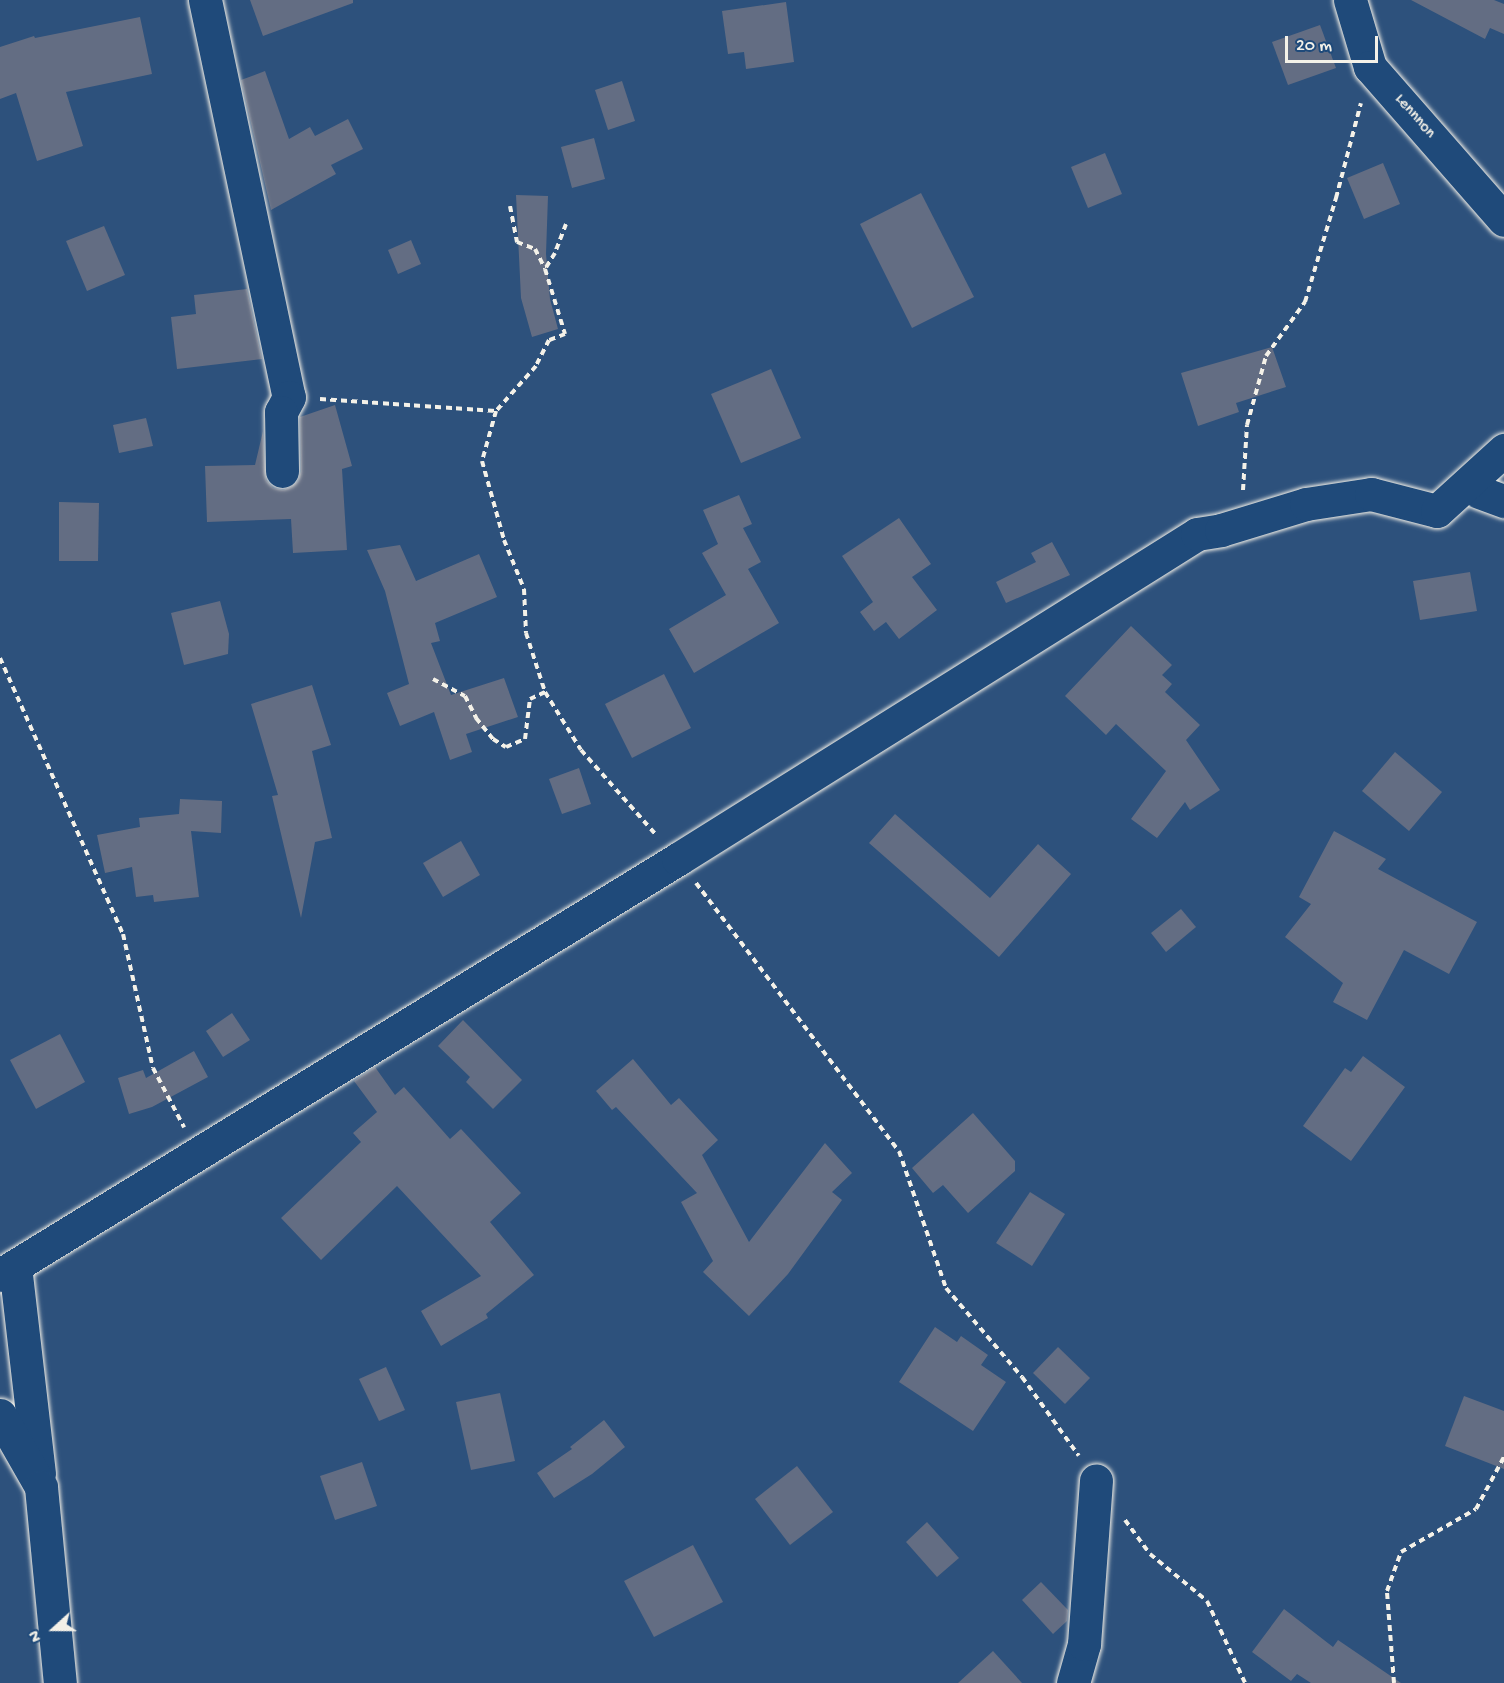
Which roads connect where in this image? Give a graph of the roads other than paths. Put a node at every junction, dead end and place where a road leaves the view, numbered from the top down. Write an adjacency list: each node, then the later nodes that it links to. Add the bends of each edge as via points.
1 (205, 0): 5 (street, via 289,397 281,412)
2 (1350, 0): 3 (street, Lennnon, via 1370,67)
3 (1504, 220)
4 (1504, 450): 6 (street, via 1437,511 1371,494 1306,504 1197,534 678,859)
5 (282, 471)
6 (7, 1271): 9 (street)
7 (0, 1415): 9 (street)
8 (1096, 1480): 11 (street, via 1084,1644)
9 (41, 1487): 10 (street)
10 (60, 1683)
11 (1073, 1683)

